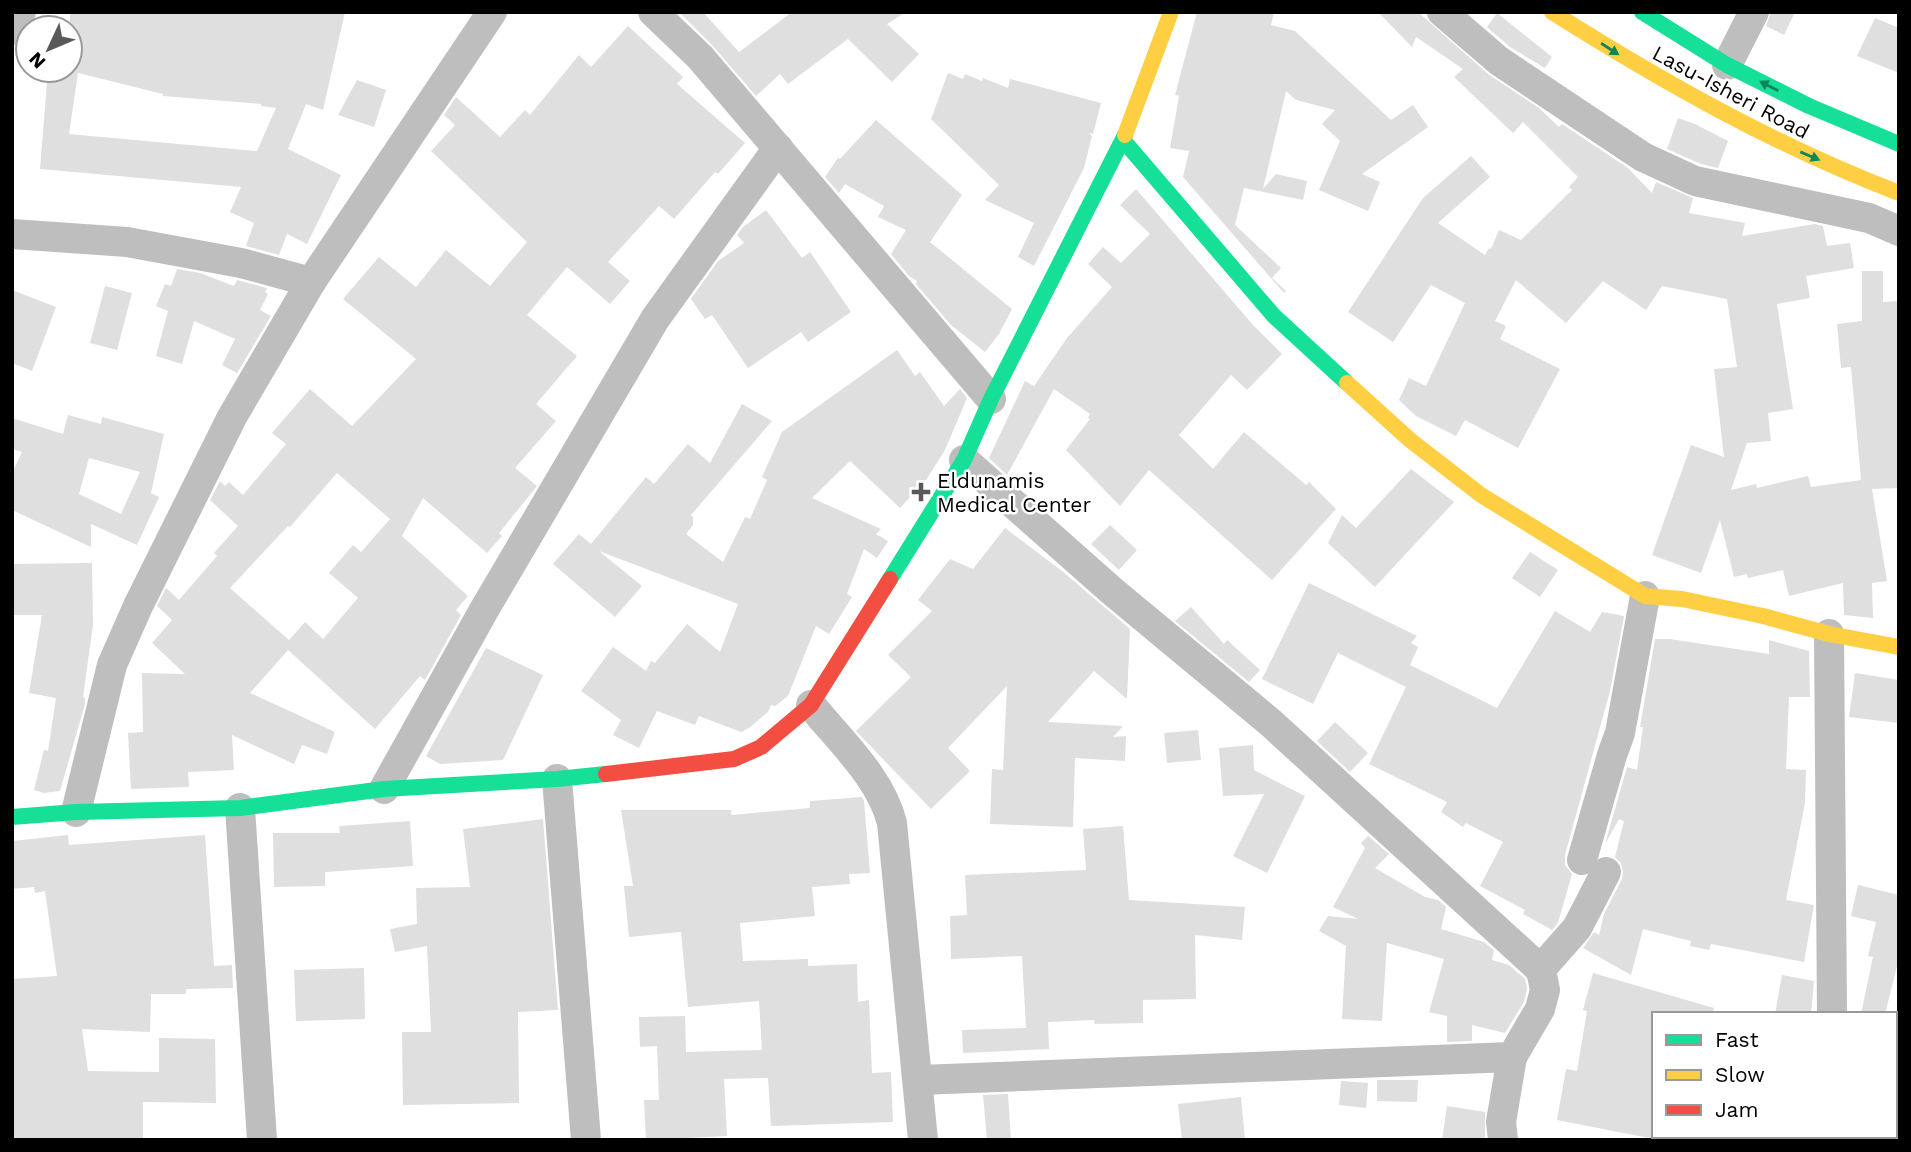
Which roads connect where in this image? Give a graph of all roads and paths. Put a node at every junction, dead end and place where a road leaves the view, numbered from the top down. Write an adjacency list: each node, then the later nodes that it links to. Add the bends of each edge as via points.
1 (21, 12): 9 (street)
2 (492, 12): 17 (street)
3 (653, 12): 13 (street, via 700,57)
4 (1171, 12): 11 (street)
5 (1442, 12): 15 (street, via 1499,61 1643,157 1695,181 1869,218)
6 (1552, 12): 14 (street, Lasu-Isheri Road, one-way to 14, via 1650,75 1790,148)
7 (1642, 12): 10 (street, Lasu-Isheri Road)
8 (1754, 12): 10 (street)
9 (12, 30)
10 (1727, 65): 12 (street, Lasu-Isheri Road, one-way to 10)
11 (1123, 140): 18 (street); 20 (street, via 1274,316 1410,440 1481,495)
12 (1899, 144)
13 (778, 148): 18 (street); 25 (street, via 655,319)
14 (1899, 193)
15 (1899, 231)
16 (12, 234): 17 (street, via 127,242 240,262)
17 (311, 282): 27 (street, via 232,417 138,606 112,665)
18 (991, 399): 19 (street)
19 (964, 460): 23 (street); 29 (street, via 1271,723)
20 (1645, 596): 21 (street, via 1682,599); 29 (street, via 1594,866 1577,928)
21 (1829, 634): 22 (street); 30 (street)
22 (1899, 647)
23 (811, 705): 24 (street, via 761,747 734,759); 32 (street, via 879,789 888,807)
24 (557, 779): 25 (street); 34 (street)
25 (384, 789): 26 (street)
26 (240, 808): 27 (street); 33 (street)
27 (76, 812): 28 (street)
28 (12, 817)
29 (1541, 970): 31 (street, via 1545,989 1540,1009)
30 (1832, 1012)
31 (1512, 1057): 32 (street); 36 (street, via 1501,1122)
32 (919, 1080): 35 (street)
33 (262, 1140)
34 (586, 1140)
35 (923, 1140)
36 (1503, 1140)

